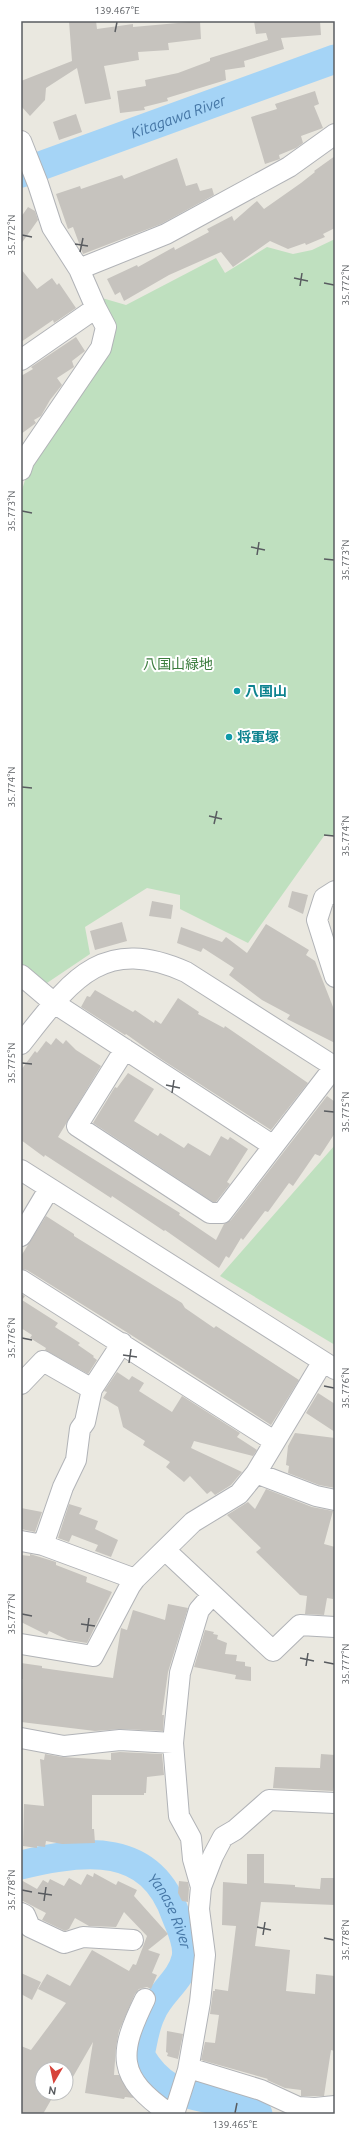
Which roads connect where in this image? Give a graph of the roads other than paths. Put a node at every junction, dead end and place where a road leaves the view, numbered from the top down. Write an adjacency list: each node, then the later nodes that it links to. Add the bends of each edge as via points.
1 (335, 134): 3 (street, via 289,168 166,234)
2 (24, 146): 3 (street, via 52,227)
3 (79, 269): 4 (street)
4 (96, 308): 5 (street); 6 (street, via 106,327 101,348 24,461)
5 (21, 360)
6 (21, 470)
7 (335, 891): 9 (street, via 324,898 317,920)
8 (21, 975): 10 (street)
9 (335, 977)
10 (54, 1003): 11 (street); 12 (street); 13 (street, via 80,976 102,963 149,959 186,972)
11 (21, 1044)
12 (125, 1049): 14 (street); 14 (street, via 77,1126 210,1214 222,1213)
13 (335, 1066): 14 (street)
14 (272, 1145)
15 (21, 1170): 16 (street)
16 (50, 1190): 17 (street); 20 (street)
17 (21, 1236)
18 (21, 1280): 19 (street)
19 (122, 1344): 22 (street); 23 (street)
20 (328, 1366): 23 (street)
21 (21, 1384): 22 (street, via 43,1361)
22 (92, 1389): 27 (street, via 85,1422 80,1429 76,1460 63,1487)
23 (274, 1441): 24 (street)
24 (256, 1473): 25 (street, via 316,1496); 28 (street, via 239,1494 193,1522)
25 (335, 1500)
26 (21, 1542): 27 (street)
27 (43, 1545): 29 (street)
28 (165, 1550): 29 (street); 30 (street)
29 (135, 1579): 32 (street, via 93,1656)
30 (212, 1595): 31 (street, via 273,1651 300,1625); 34 (street, via 199,1610 180,1673)
31 (335, 1626)
32 (21, 1644)
33 (21, 1738): 34 (street, via 64,1746 120,1740)
34 (173, 1743): 36 (street, via 179,1816 191,1838 193,1859)
35 (335, 1803): 36 (street, via 269,1800 235,1830 223,1837)
36 (201, 1887): 40 (street, via 199,1909 205,1955)
37 (21, 1913): 38 (street, via 25,1915 30,1927 64,1943 83,1937)
38 (133, 1940)
39 (144, 1999): 42 (street, via 126,2049 127,2069 132,2080 156,2105)
40 (188, 2069): 41 (street, via 262,2090 298,2107); 43 (street)
41 (335, 2106)
42 (170, 2114)
43 (174, 2114)

